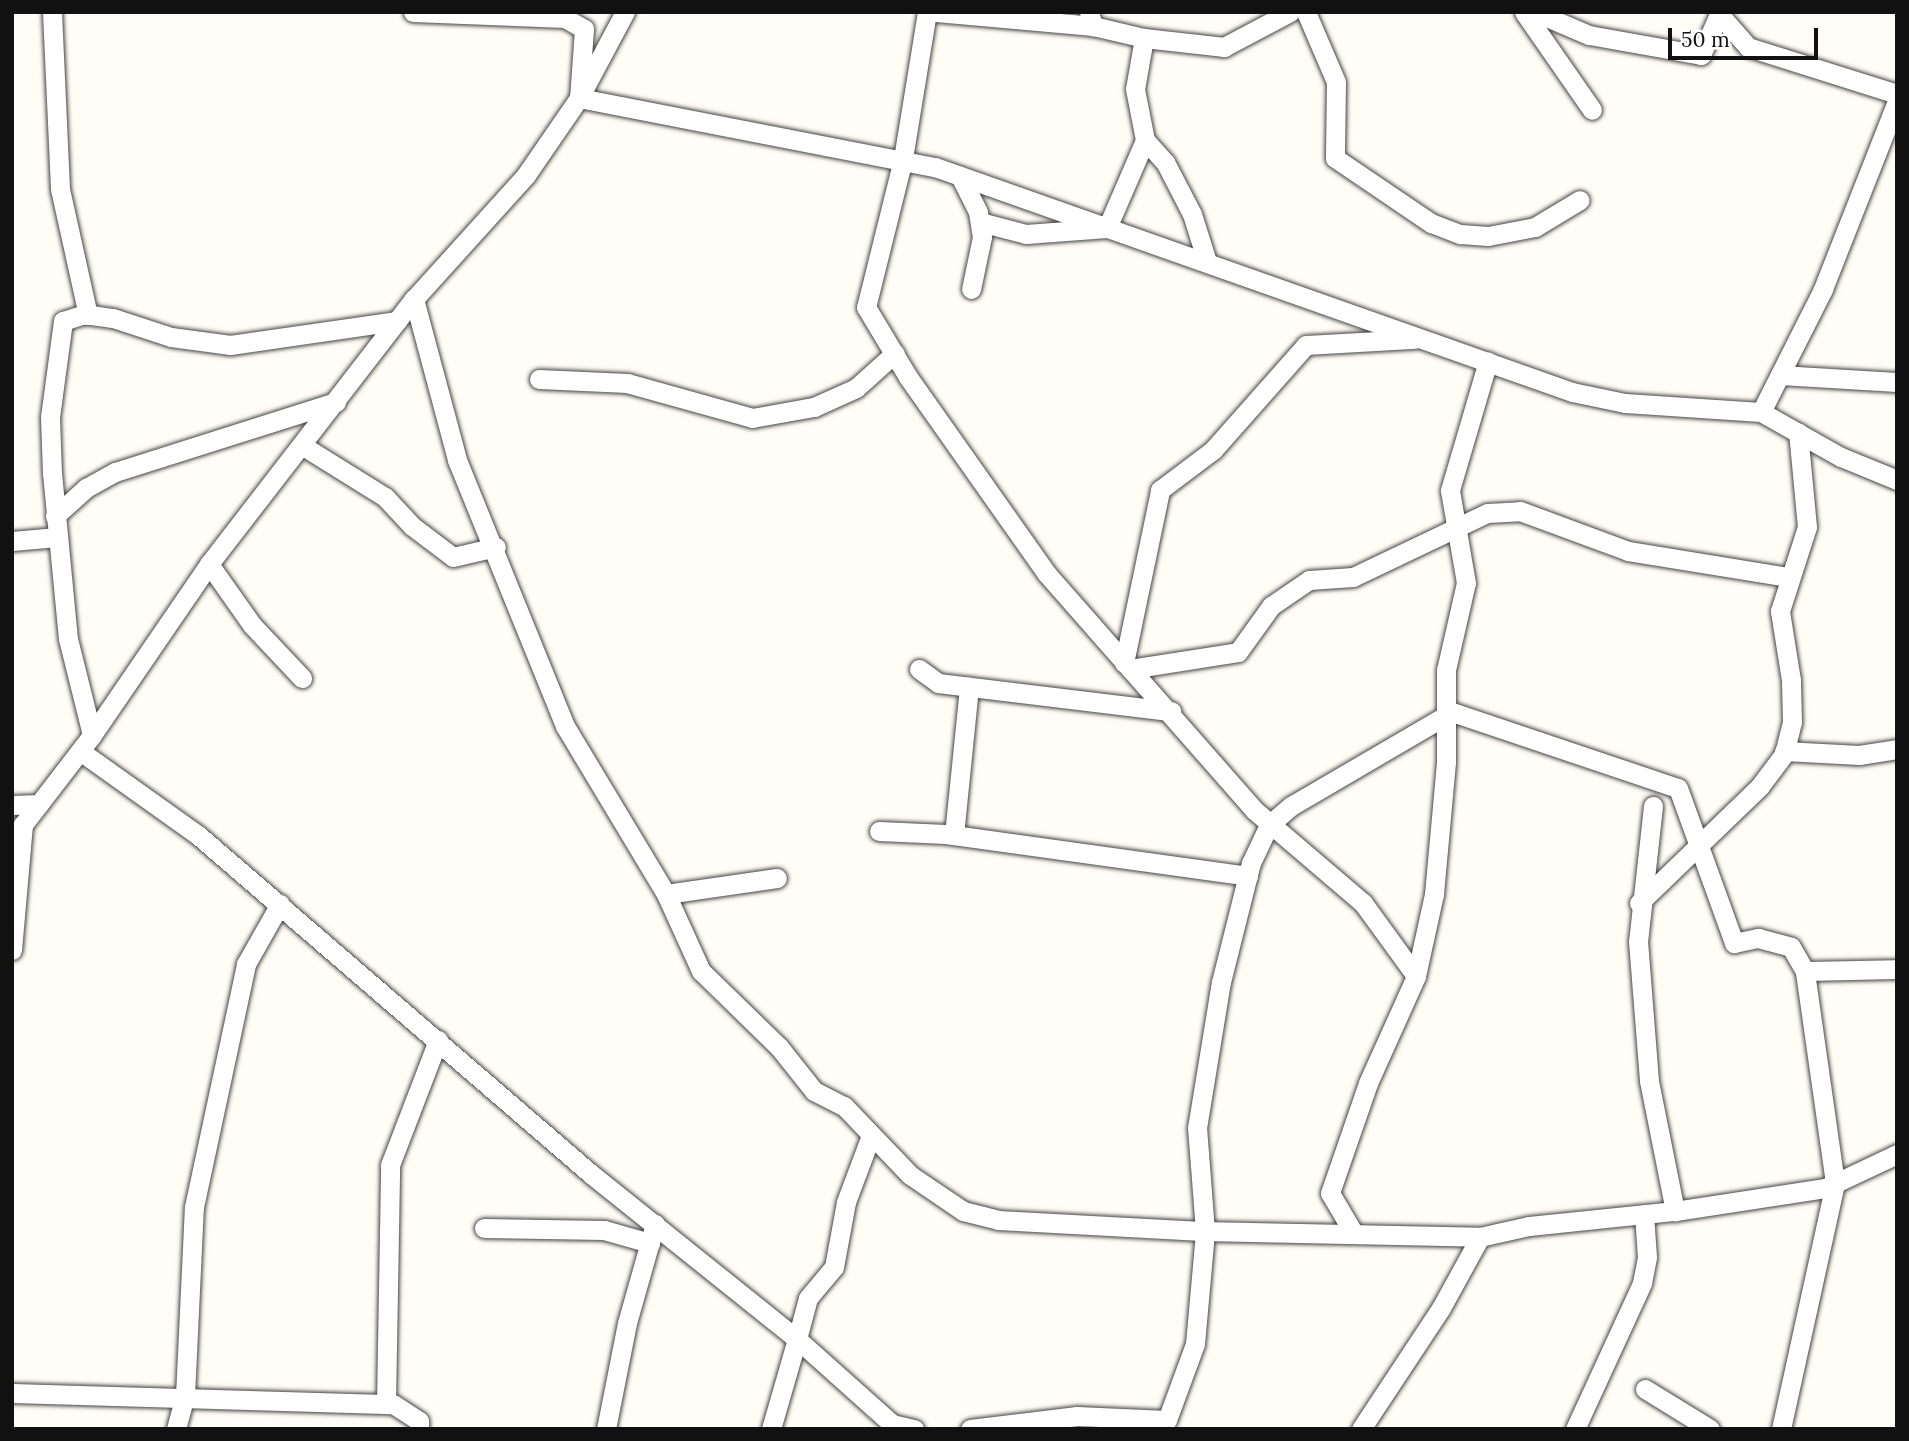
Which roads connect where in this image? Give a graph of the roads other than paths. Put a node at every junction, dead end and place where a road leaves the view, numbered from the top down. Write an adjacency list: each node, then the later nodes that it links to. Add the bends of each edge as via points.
1 (52, 12): 26 (street, via 60,189)
2 (413, 12): 14 (street, via 553,15 574,21 584,29)
3 (625, 12): 14 (street)
4 (927, 12): 18 (street)
5 (936, 12): 11 (street)
6 (1290, 12): 12 (street, via 1224,47)
7 (1306, 12): 20 (street, via 1336,82 1335,158 1431,223 1460,234 1488,236 1535,227)
8 (1524, 12): 16 (street)
9 (1535, 12): 10 (street, via 1589,35 1701,55)
10 (1719, 13): 13 (street, via 1748,47)
11 (1091, 19): 12 (street)
12 (1144, 38): 17 (street, via 1135,89)
13 (1897, 94)
14 (579, 98): 18 (street); 25 (street, via 526,175)
15 (1897, 101): 31 (street, via 1824,289)
16 (1592, 110)
17 (1145, 140): 22 (street); 23 (street, via 1165,162 1192,214)
18 (903, 159): 19 (street); 29 (street, via 866,307)
19 (960, 176): 21 (street); 22 (street)
20 (1580, 200)
21 (980, 222): 22 (street, via 1026,234); 24 (street, via 982,256)
22 (1107, 228): 23 (street)
23 (1207, 262): 28 (street)
24 (971, 289)
25 (414, 299): 27 (street); 43 (street, via 457,460)
26 (88, 314): 27 (street, via 194,342 230,345); 39 (street, via 66,317 58,335 50,416)
27 (397, 321): 34 (street)
28 (1423, 339): 30 (street); 46 (street, via 1306,345 1213,450 1160,490)
29 (895, 352): 32 (street, via 856,388 814,407 752,418 627,383); 46 (street, via 1047,575)
30 (1488, 361): 35 (street, via 1572,392 1625,403); 40 (street, via 1450,490)
31 (1780, 375): 33 (street); 35 (street)
32 (539, 379)
33 (1897, 382)
34 (336, 402): 37 (street); 39 (street, via 115,472 86,488)
35 (1761, 412): 36 (street)
36 (1798, 432): 38 (street); 45 (street, via 1807,481 1807,527)
37 (303, 446): 43 (street, via 385,497 412,526 453,557); 44 (street)
38 (1897, 480)
39 (55, 516): 41 (street)
40 (1456, 530): 45 (street, via 1487,513 1520,512 1628,551); 46 (street, via 1353,577 1309,580 1271,606 1238,652); 51 (street, via 1466,583 1446,670)
41 (57, 537): 42 (street); 52 (street, via 68,639)
42 (12, 541)
43 (496, 547): 66 (street, via 565,726)
44 (209, 564): 48 (street, via 252,625); 52 (street)
45 (1789, 577): 55 (street, via 1780,611 1791,680 1792,722)
46 (1127, 666): 50 (street)
47 (919, 669): 49 (street, via 938,683)
48 (302, 678)
49 (969, 687): 50 (street); 62 (street)
50 (1171, 711): 59 (street)
51 (1446, 716): 59 (street, via 1330,780); 63 (street, via 1452,712 1678,788); 72 (street, via 1434,894)
52 (92, 735): 54 (street)
53 (1897, 749): 55 (street, via 1859,755)
54 (80, 751): 56 (street); 68 (street, via 200,836)
55 (1784, 751): 63 (street, via 1760,786)
56 (39, 804): 57 (street); 60 (street)
57 (12, 805)
58 (1653, 806): 67 (street)
59 (1269, 825): 64 (street); 72 (street, via 1363,903)
60 (18, 831): 69 (street)
61 (879, 831): 62 (street)
62 (954, 835): 64 (street)
63 (1697, 841): 67 (street); 71 (street, via 1734,943 1758,938 1791,947)
64 (1248, 876): 80 (street, via 1221,982 1197,1128)
65 (777, 878): 66 (street)
66 (666, 894): 74 (street, via 701,971 724,999 779,1047 814,1091 844,1106)
67 (1639, 903): 77 (street, via 1643,1030)
68 (280, 904): 73 (street); 87 (street, via 246,964 194,1207)
69 (12, 950)
70 (1897, 969): 71 (street)
71 (1805, 971): 76 (street)
72 (1416, 976): 81 (street, via 1368,1083 1330,1193)
73 (438, 1040): 82 (street); 88 (street, via 390,1165)
74 (870, 1138): 80 (street, via 910,1175 978,1217); 84 (street, via 846,1202 834,1267 808,1298)
75 (1897, 1154): 76 (street)
76 (1835, 1183): 77 (street); 99 (street)
77 (1675, 1211): 78 (street)
78 (1644, 1214): 83 (street, via 1530,1226); 97 (street, via 1647,1256 1642,1283)
79 (484, 1228): 82 (street)
80 (1205, 1231): 81 (street); 89 (street, via 1195,1343 1167,1420 1077,1416)
81 (1353, 1232): 83 (street)
82 (653, 1234): 84 (street); 92 (street, via 627,1322)
83 (1480, 1237): 96 (street, via 1441,1308)
84 (797, 1339): 93 (street); 94 (street, via 892,1423)
85 (1645, 1389): 98 (street)
86 (12, 1393): 87 (street)
87 (186, 1396): 88 (street, via 277,1404); 90 (street)
88 (386, 1404): 91 (street, via 419,1421)
89 (1001, 1427): 95 (street)
90 (176, 1429)
91 (419, 1429)
92 (606, 1429)
93 (771, 1429)
94 (915, 1429)
95 (970, 1429)
96 (1362, 1429)
97 (1575, 1429)
98 (1710, 1429)
99 (1781, 1429)

